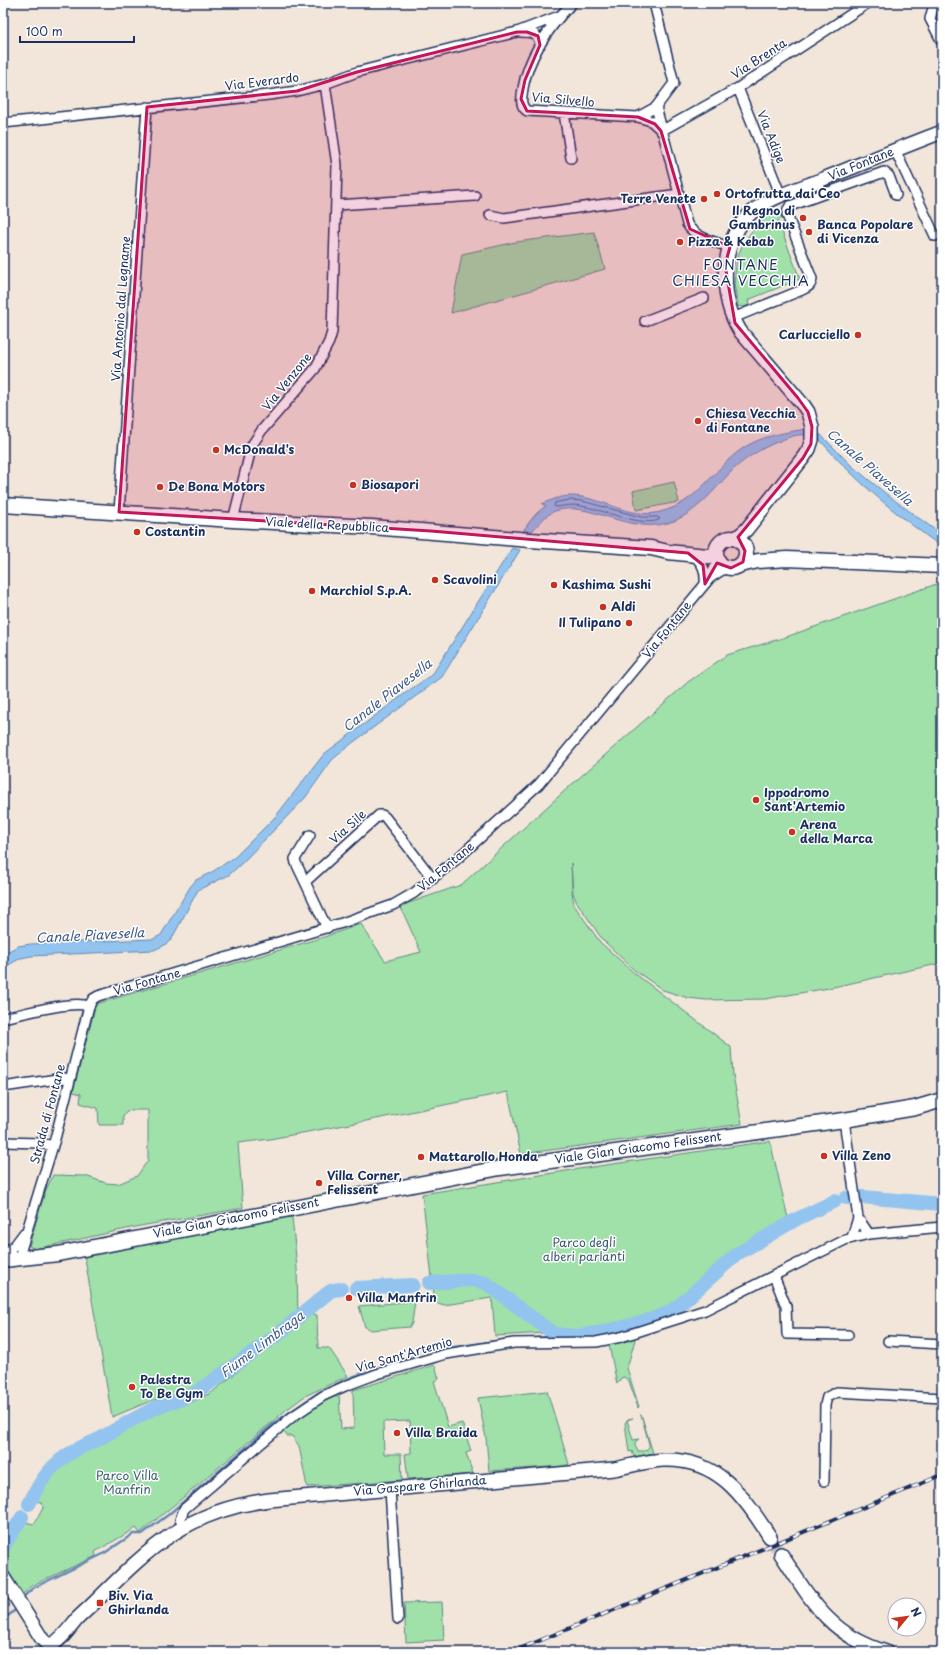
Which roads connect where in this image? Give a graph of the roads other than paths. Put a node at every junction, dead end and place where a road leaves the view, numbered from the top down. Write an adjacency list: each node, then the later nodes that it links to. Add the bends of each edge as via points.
1 (572, 3): 5 (street, Via Silvello)
2 (654, 3): 11 (street, Via Silvello, via 674,83)
3 (868, 3): 10 (street, Via Brenta)
4 (936, 4): 7 (street, via 930,19)
5 (559, 16): 6 (street, Via Everardo); 8 (street, Via Silvello)
6 (517, 32): 8 (street, Via Everardo, via 538,36); 9 (street, Via Everardo, via 357,72)
7 (942, 42)
8 (540, 45): 13 (street, Via Silvello, via 525,80 522,105 527,111 532,112)
9 (325, 84): 12 (street, Via Everardo, via 269,95); 26 (street, Via Venzone, via 337,165)
10 (738, 88): 16 (street, Via Brenta); 24 (street, Via Adige)
11 (656, 106): 14 (street, Via Silvello); 16 (street)
12 (147, 108): 15 (street, Via Everardo); 34 (street, Via Antonio dal Legname)
13 (564, 113): 14 (street, Via Silvello); 19 (street)
14 (638, 117): 16 (street, via 655,124)
15 (3, 123)
16 (661, 131): 21 (street)
17 (942, 132): 18 (street, Via Fontane)
18 (895, 150): 20 (street, Via Fontane); 28 (street)
19 (571, 158)
20 (811, 184): 24 (street, Via Fontane); 25 (street)
21 (679, 194): 27 (street, via 504,218); 29 (street, via 690,229 698,235)
22 (896, 195): 25 (street, via 889,176 884,172)
23 (475, 196): 26 (street)
24 (781, 196): 29 (street, Via Fontane, via 760,206 746,218)
25 (816, 196): 31 (street, via 790,206 787,214 812,279 810,286)
26 (336, 205): 35 (street, Via Venzone, via 333,314 329,342 315,369 262,430 252,446)
27 (490, 215)
28 (935, 236)
29 (730, 247): 31 (street, Via Fontane, via 725,265)
30 (704, 298): 32 (street)
31 (733, 318): 36 (street, Via Fontane, via 740,331 804,406 808,412 812,434 809,449)
32 (645, 321)
33 (3, 505): 34 (main road, Viale della Repubblica)
34 (119, 512): 35 (main road, Viale della Repubblica)
35 (233, 520): 37 (main road, Viale della Repubblica, via 372,527)
36 (742, 541): 39 (main road, Viale della Repubblica, via 725,540); 39 (main road, via 744,559); 40 (main road, Viale della Repubblica)
37 (651, 548): 38 (main road, Viale della Repubblica); 39 (main road, Viale della Repubblica, via 672,546)
38 (691, 553): 39 (main road, Viale della Repubblica); 42 (street, via 703,565)
39 (724, 559): 40 (main road, Viale della Repubblica); 42 (street)
40 (787, 559): 41 (main road, Viale della Repubblica)
41 (942, 566)
42 (708, 581): 44 (street, Via Fontane, via 539,784)
43 (310, 835): 45 (street, Via Sile, via 295,859)
44 (433, 879): 45 (street, Via Sile, via 385,817 379,815); 46 (street, Via Fontane, via 414,894 393,905)
45 (305, 882): 46 (street, Via Sile)
46 (327, 928): 47 (street, Via Fontane, via 98,996)
47 (89, 1006): 48 (street, via 65,1005); 49 (street, Strada di Fontane)
48 (3, 1018)
49 (70, 1080): 50 (street, via 64,1078); 54 (street, Strada di Fontane)
50 (3, 1087)
51 (942, 1100): 52 (main road, Viale Gian Giacomo Felissent, via 908,1110)
52 (844, 1120): 55 (street); 61 (main road, Viale Gian Giacomo Felissent, via 500,1168 58,1254)
53 (3, 1142): 54 (street)
54 (53, 1146): 56 (street, Strada di Fontane)
55 (858, 1218): 58 (street); 59 (street)
56 (28, 1227): 60 (street, via 15,1245); 61 (street, Strada di Fontane)
57 (942, 1227): 58 (street, Via Sant'Artemio)
58 (869, 1234): 59 (street, Via Sant'Artemio)
59 (852, 1238): 63 (street, Via Sant'Artemio, via 839,1242)
60 (3, 1254)
61 (20, 1258): 62 (main road, Viale Gian Giacomo Felissent)
62 (3, 1260)
63 (774, 1276): 64 (street, via 786,1306 787,1334); 70 (street, Via Sant'Artemio, via 695,1314 621,1337 596,1342 514,1343 454,1352 345,1386 322,1396 276,1429 191,1502 182,1512)
64 (848, 1335)
65 (888, 1341): 66 (street)
66 (942, 1344)
67 (942, 1398): 68 (street, via 837,1392 827,1397)
68 (824, 1481)
69 (390, 1489): 70 (street, Via Gaspare Ghirlanda, via 256,1502 226,1508); 71 (street, Via Gaspare Ghirlanda, via 614,1469 667,1460 690,1464 712,1472 726,1481 740,1494); 74 (street)
70 (182, 1523): 75 (street, Via Gaspare Ghirlanda, via 148,1551 78,1619 57,1632)
71 (770, 1537)
72 (781, 1554): 76 (street, via 810,1598 829,1621 848,1636)
73 (3, 1577): 75 (street)
74 (398, 1619)
75 (47, 1645)
76 (873, 1650): 77 (street)
77 (886, 1652)

